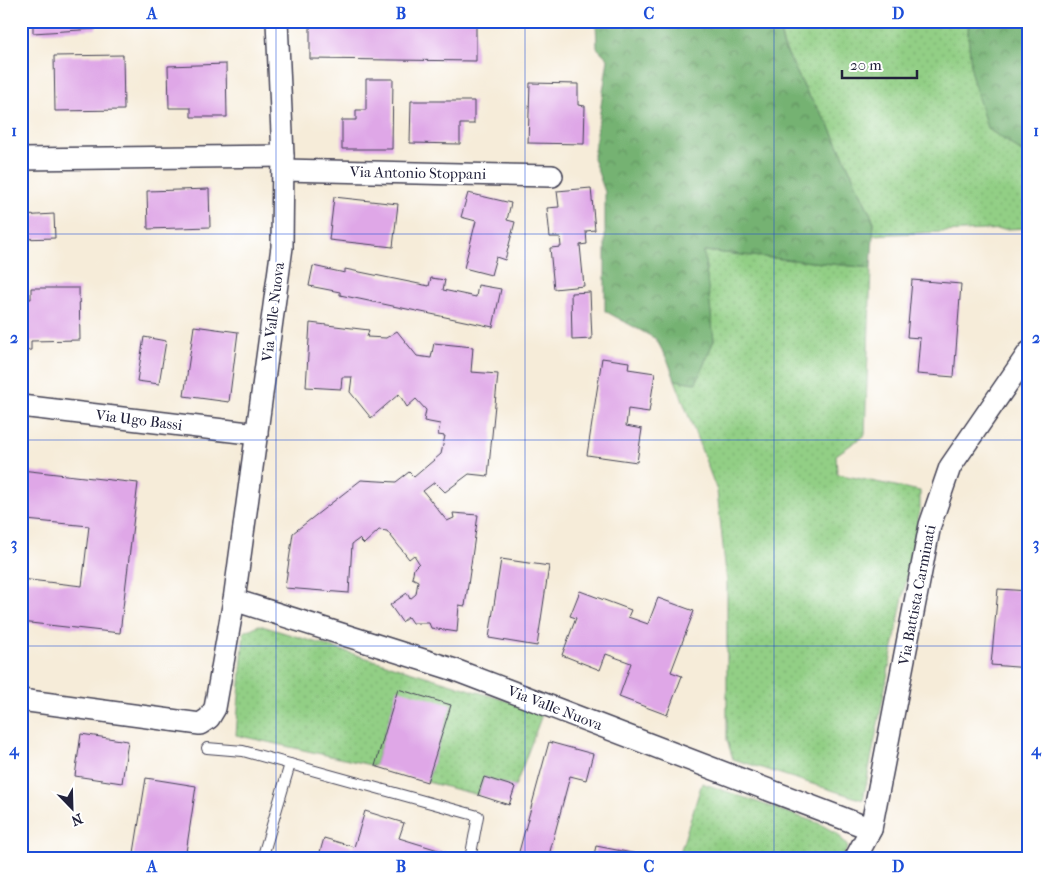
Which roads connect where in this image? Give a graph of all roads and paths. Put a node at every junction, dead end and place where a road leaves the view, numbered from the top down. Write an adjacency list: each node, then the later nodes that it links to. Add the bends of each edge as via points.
1 (277, 21): 3 (street, Via Valle Nuova)
2 (21, 159): 3 (street, Via Antonio Stoppani)
3 (283, 163): 4 (street, Via Antonio Stoppani); 7 (street, Via Valle Nuova, via 282,247)
4 (552, 176)
5 (1029, 352): 12 (street, Via Battista Carminati, via 950,467 930,525)
6 (21, 406): 7 (street, Via Ugo Bassi)
7 (256, 434): 8 (street, Via Valle Nuova)
8 (234, 600): 9 (street, Via Valle Nuova, via 216,708 210,718 200,724); 12 (street, Via Valle Nuova, via 455,670)
9 (21, 700)
10 (208, 748): 11 (lane, via 243,751)
11 (290, 764): 13 (lane); 14 (lane, via 478,816)
12 (870, 828): 15 (street, Via Battista Carminati)
13 (262, 859)
14 (470, 859)
15 (856, 859)

